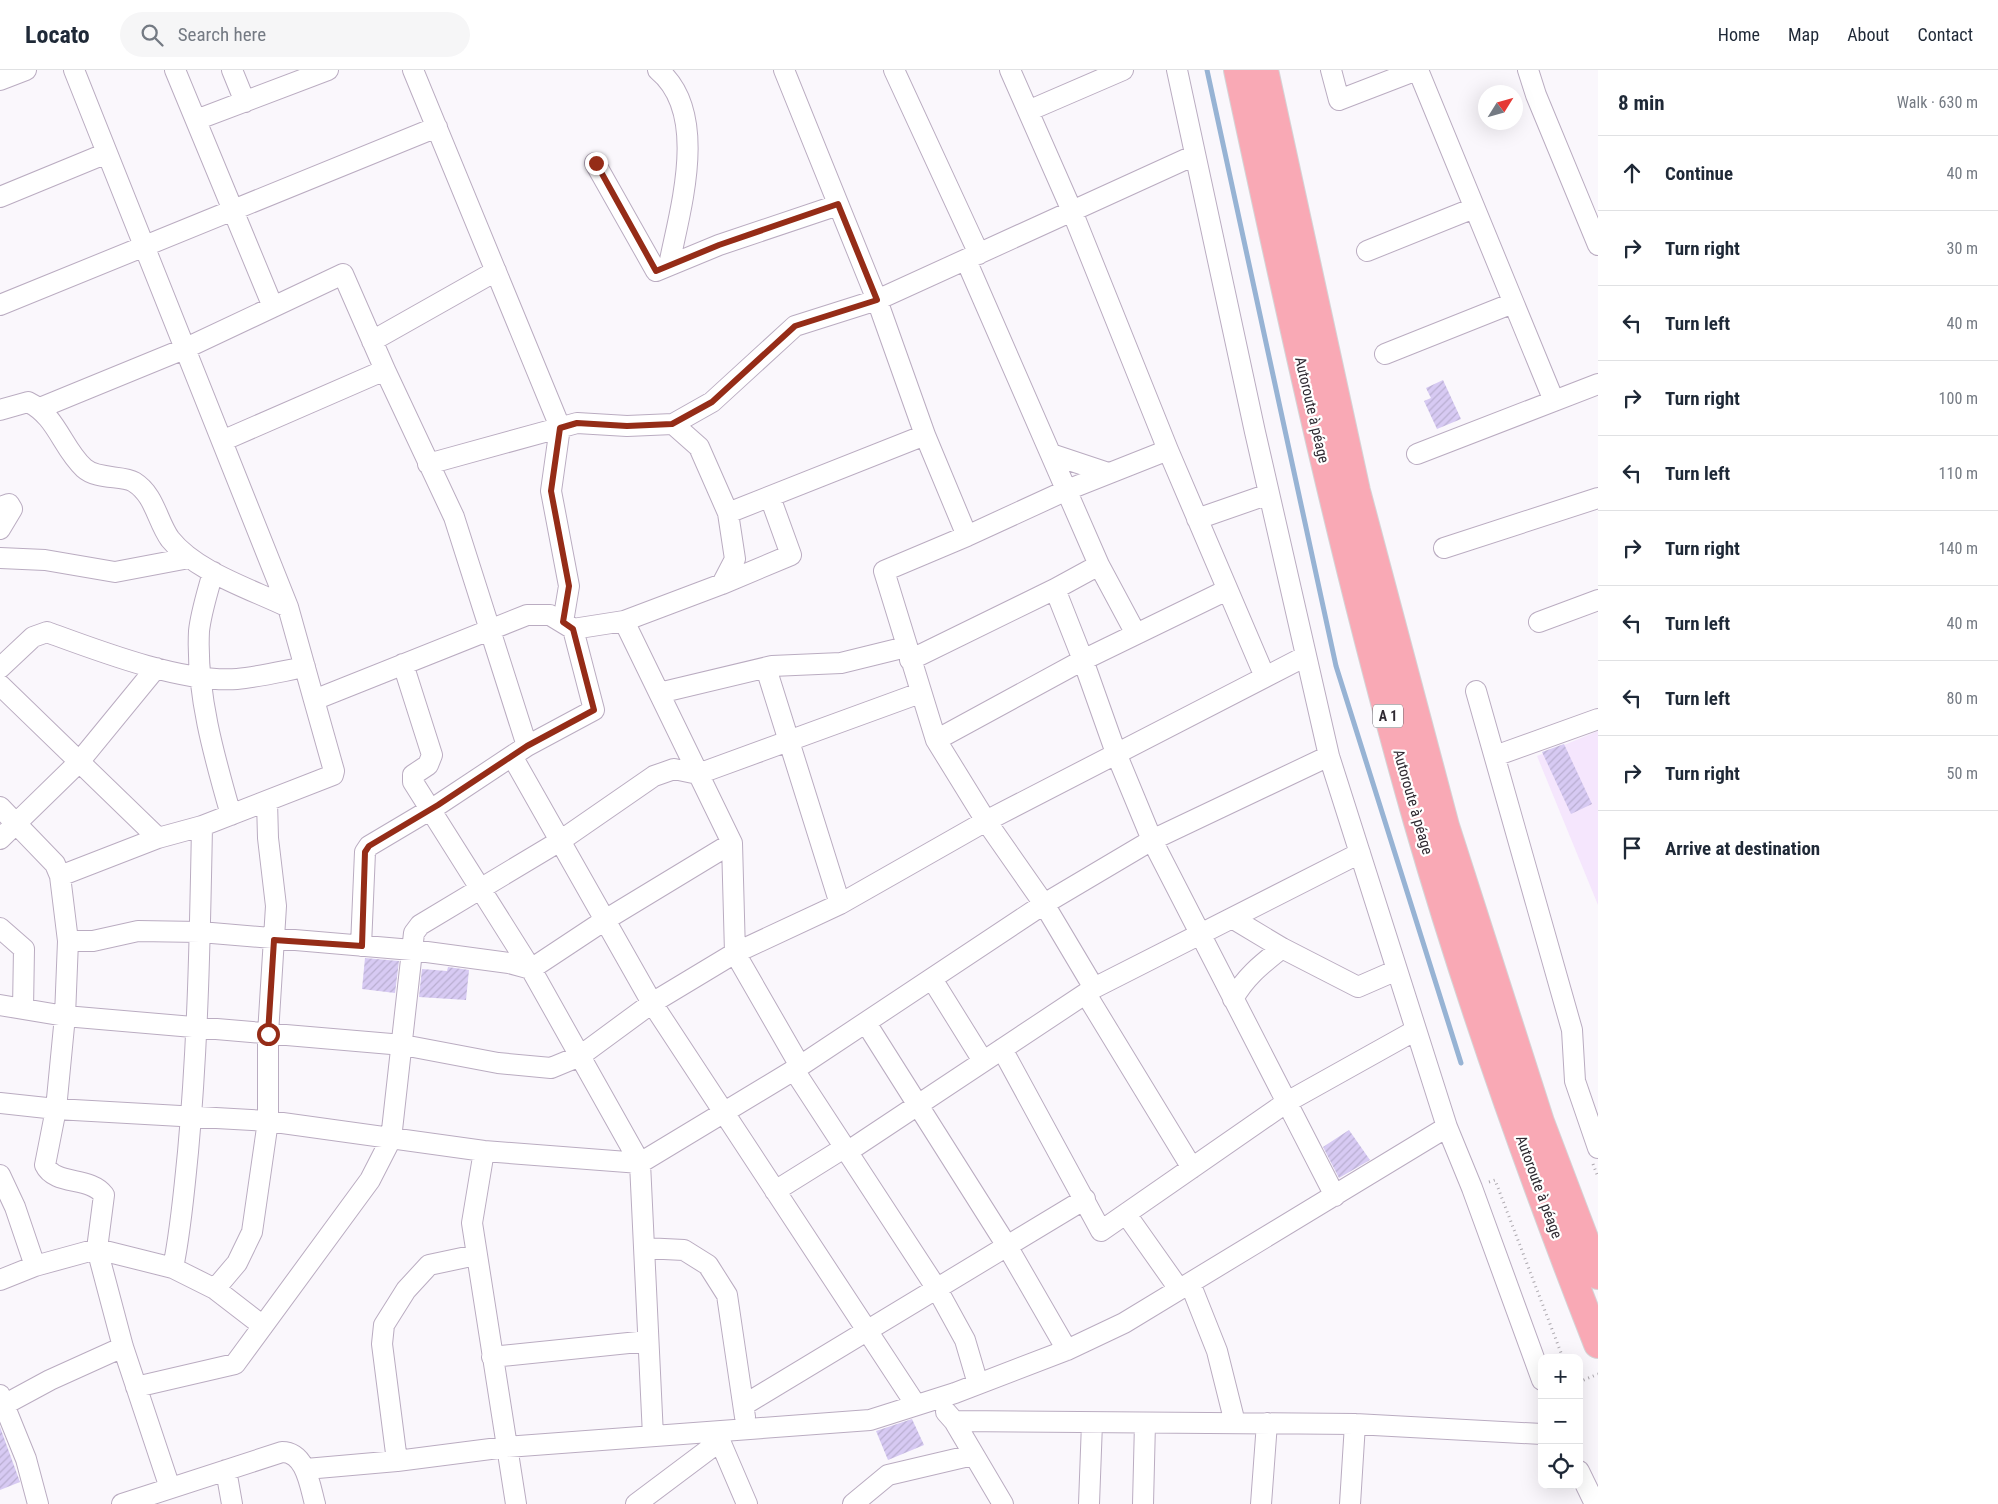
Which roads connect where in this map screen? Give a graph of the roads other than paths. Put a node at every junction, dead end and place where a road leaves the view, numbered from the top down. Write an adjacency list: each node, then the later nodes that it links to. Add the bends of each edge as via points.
1 (26, 70): 18 (street)
2 (74, 70): 23 (street)
3 (175, 70): 21 (street)
4 (232, 70): 19 (street)
5 (328, 70): 19 (street)
6 (413, 70): 22 (street)
7 (658, 70): 35 (street, via 667,77 680,100 688,132 685,178)
8 (784, 70): 27 (street)
9 (894, 70): 34 (street)
10 (1010, 70): 20 (street)
11 (1123, 70): 20 (street)
12 (1177, 70): 24 (street)
13 (1238, 70): 185 (highway, Autoroute à péage / A 1, via 1332,500 1416,816 1518,1133)
14 (1264, 70): 177 (highway, A 1, via 1356,492 1440,808 1540,1122)
15 (1331, 70): 16 (street, via 1339,100)
16 (1418, 70): 28 (street)
17 (1528, 70): 31 (street)
18 (0, 80)
19 (245, 102): 21 (street)
20 (1028, 111): 30 (street)
21 (196, 120): 29 (street)
22 (437, 127): 29 (street); 36 (street)
23 (107, 154): 26 (street); 32 (street)
24 (1195, 155): 30 (street); 59 (street)
25 (596, 163): 35 (street, via 656,271)
26 (0, 197)
27 (838, 204): 35 (street); 37 (street)
28 (1474, 208): 33 (street); 38 (street)
29 (233, 210): 32 (street); 40 (street)
30 (1072, 211): 34 (street); 53 (street)
31 (1598, 245)
32 (144, 246): 39 (street); 42 (street)
33 (1367, 251)
34 (972, 256): 37 (street); 54 (street)
35 (669, 265)
36 (496, 271): 41 (street); 50 (street)
37 (877, 300): 49 (street, via 795,326 712,402); 51 (street)
38 (1513, 304): 43 (street); 46 (street)
39 (0, 305)
40 (273, 307): 41 (street, via 343,274); 42 (street)
41 (372, 341): 44 (street)
42 (184, 349): 48 (street); 52 (street)
43 (1385, 354)
44 (385, 370): 52 (street); 56 (street)
45 (1598, 384): 46 (street)
46 (1554, 401): 55 (street)
47 (2, 403): 48 (street, via 28,402)
48 (40, 408): 69 (street, via 84,469 109,479 133,481 150,497 170,538)
49 (672, 424): 50 (street, via 577,423); 63 (street, via 699,447)
50 (560, 428): 56 (street); 79 (street, via 551,491 569,586)
51 (925, 435): 60 (street); 66 (street)
52 (222, 442): 76 (street)
53 (1168, 450): 57 (street); 64 (street)
54 (1051, 454): 57 (street); 58 (street)
55 (1417, 454)
56 (428, 464): 80 (street, via 454,518)
57 (1108, 473): 58 (street)
58 (1067, 490): 66 (street); 70 (street)
59 (1270, 494): 64 (street); 83 (street)
60 (770, 497): 63 (street); 72 (street, via 791,555)
61 (1598, 498): 67 (street)
62 (0, 507): 65 (street, via 9,504 12,509)
63 (728, 513): 72 (street, via 735,559)
64 (1197, 519): 74 (street)
65 (0, 529)
66 (967, 536): 82 (street, via 884,571)
67 (1444, 548)
68 (0, 558): 69 (street, via 45,560 115,572)
69 (189, 558): 71 (street)
70 (1099, 566): 73 (street); 81 (street)
71 (213, 572): 76 (street); 91 (street, via 199,631)
72 (722, 584): 77 (street)
73 (1055, 589): 82 (street); 84 (street)
74 (1228, 590): 81 (street); 90 (street)
75 (1598, 600): 78 (street)
76 (288, 607): 86 (street)
77 (624, 621): 79 (street); 94 (street)
78 (1539, 622)
79 (568, 626): 80 (street, via 550,615 527,614); 100 (street, via 594,710)
80 (490, 629): 85 (street); 100 (street)
81 (1136, 634): 84 (street)
82 (908, 653): 89 (street, via 840,663); 95 (street)
83 (1306, 656): 90 (street); 102 (street)
84 (1083, 660): 99 (street); 101 (street)
85 (403, 664): 96 (street); 108 (street, via 432,755 428,765 413,775 413,782)
86 (305, 667): 91 (street, via 237,679); 96 (street)
87 (0, 668): 88 (street, via 33,637 48,632)
88 (156, 668): 91 (street); 104 (street)
89 (766, 668): 94 (street); 98 (street)
90 (1265, 676): 101 (street)
91 (202, 678): 109 (street, via 210,742)
92 (0, 685): 104 (street)
93 (1476, 691): 103 (street)
94 (659, 693): 105 (street)
95 (920, 693): 98 (street); 99 (street)
96 (314, 700): 106 (street, via 333,775)
97 (1598, 719): 103 (street)
98 (790, 740): 105 (street); 121 (street)
99 (936, 740): 110 (street)
100 (520, 751): 108 (street); 116 (street)
101 (1116, 752): 110 (street); 115 (street)
102 (1329, 756): 115 (street); 118 (street)
103 (1495, 756): 161 (street, via 1572,1030 1575,1081)
104 (79, 762): 111 (street); 113 (street)
105 (698, 774): 116 (street, via 674,770 654,776); 117 (street)
106 (267, 801): 109 (street); 128 (street, via 276,906)
107 (0, 807): 111 (street)
108 (431, 809): 120 (street); 130 (street, via 376,841 365,852)
109 (231, 815): 112 (street)
110 (986, 821): 121 (street); 122 (street)
111 (16, 822): 114 (street); 119 (street, via 55,864)
112 (202, 826): 113 (street); 126 (street)
113 (158, 838): 119 (street)
114 (0, 839)
115 (1152, 840): 122 (street); 127 (street)
116 (560, 841): 120 (street); 124 (street)
117 (732, 843): 124 (street); 133 (street)
118 (1360, 853): 123 (street); 135 (street)
119 (60, 876): 129 (street)
120 (482, 889): 132 (street, via 420,925 414,933); 134 (street)
121 (840, 904): 133 (street)
122 (1044, 904): 136 (street); 137 (street)
123 (1232, 918): 127 (street); 131 (street)
124 (605, 920): 134 (street); 139 (street)
125 (0, 928): 141 (street, via 24,949)
126 (200, 932): 128 (street); 129 (street, via 138,931 94,942); 144 (street)
127 (1200, 934): 137 (street); 138 (street)
128 (274, 940): 130 (street); 146 (street)
129 (68, 941): 142 (street)
130 (362, 946): 132 (street)
131 (1282, 948): 135 (street, via 1358,987); 138 (street, via 1256,968)
132 (412, 950): 134 (street, via 509,963); 147 (street)
133 (734, 953): 139 (street); 151 (street)
134 (530, 969): 149 (street)
135 (1397, 970): 145 (street)
136 (932, 979): 143 (street); 150 (street)
137 (1090, 991): 148 (street); 165 (street)
138 (1233, 999): 152 (street)
139 (652, 1003): 149 (street); 156 (street)
140 (0, 1005): 141 (street)
141 (23, 1009): 142 (street)
142 (65, 1016): 144 (street); 155 (street)
143 (866, 1022): 151 (street); 154 (street)
144 (197, 1026): 146 (street); 157 (street)
145 (1416, 1030): 152 (street); 159 (street)
146 (268, 1034): 147 (street); 158 (street)
147 (403, 1045): 149 (street, via 498,1063 551,1068); 160 (street)
148 (1002, 1048): 150 (street); 169 (street)
149 (580, 1056): 164 (street)
150 (983, 1061): 154 (street)
151 (797, 1068): 156 (street); 162 (street)
152 (1287, 1102): 165 (street); 168 (street)
153 (0, 1103): 155 (street)
154 (918, 1105): 162 (street); 171 (street)
155 (56, 1109): 157 (street); 173 (street, via 45,1165 48,1172 94,1186 104,1195)
156 (723, 1113): 164 (street); 167 (street)
157 (191, 1115): 158 (street); 176 (street, via 180,1235)
158 (268, 1121): 160 (street); 180 (street, via 252,1232 237,1263)
159 (1447, 1126): 168 (street); 189 (street)
160 (391, 1139): 163 (street); 182 (street, via 370,1180)
161 (1598, 1148)
162 (846, 1150): 167 (street); 181 (street)
163 (484, 1151): 164 (street); 174 (street, via 472,1223)
164 (640, 1163): 172 (street)
165 (1192, 1168): 170 (street)
166 (0, 1175): 175 (street, via 15,1207)
167 (775, 1191): 183 (street)
168 (1335, 1196): 179 (street)
169 (1084, 1199): 170 (street, via 1101,1231); 171 (street)
170 (1126, 1214): 179 (street)
171 (1007, 1246): 181 (street); 187 (street)
172 (644, 1248): 184 (street); 194 (street, via 684,1250 708,1265 718,1280 727,1295)
173 (97, 1249): 175 (street); 176 (street); 186 (street)
174 (476, 1255): 188 (street); 208 (street, via 429,1265 406,1290 384,1325 382,1344)
175 (35, 1266): 178 (street)
176 (173, 1268): 180 (street)
177 (1598, 1275)
178 (0, 1280)
179 (1185, 1286): 187 (street, via 1124,1323); 198 (street, via 1217,1351)
180 (215, 1289): 182 (street)
181 (937, 1289): 183 (street); 190 (street, via 965,1340)
182 (263, 1326): 191 (street, via 235,1364)
183 (867, 1331): 194 (street); 195 (street)
184 (648, 1341): 188 (street); 204 (street)
185 (1598, 1344)
186 (123, 1347): 191 (street); 193 (street)
187 (1067, 1350): 190 (street)
188 (492, 1357): 206 (street)
189 (1538, 1369)
190 (978, 1384): 192 (street)
191 (136, 1387): 212 (street)
192 (935, 1399): 195 (street); 196 (street)
193 (1, 1403): 214 (street, via 26,1460)
194 (744, 1405): 202 (street)
195 (916, 1405): 202 (street, via 870,1420)
196 (954, 1421): 197 (street); 207 (street)
197 (1092, 1423): 199 (street); 222 (street)
198 (1235, 1423): 199 (street); 200 (street)
199 (1145, 1424): 223 (street)
200 (1267, 1424): 201 (street); 224 (street)
201 (1355, 1424): 203 (street); 225 (street)
202 (746, 1429): 205 (street)
203 (1538, 1434)
204 (653, 1436): 205 (street); 206 (street)
205 (720, 1436): 218 (street); 219 (street)
206 (506, 1447): 208 (street); 217 (street)
207 (974, 1455): 220 (street, via 888,1475); 221 (street)
208 (397, 1461): 209 (street)
209 (306, 1469): 210 (street, via 289,1452 282,1452); 216 (street)
210 (226, 1470): 212 (street); 215 (street)
211 (1583, 1479): 226 (street)
212 (170, 1488): 213 (street)
213 (134, 1502)
214 (38, 1504)
215 (232, 1504)
216 (315, 1504)
217 (516, 1504)
218 (636, 1504)
219 (747, 1504)
220 (853, 1504)
221 (1003, 1504)
222 (1089, 1504)
223 (1143, 1504)
224 (1261, 1504)
225 (1350, 1504)
226 (1595, 1504)

